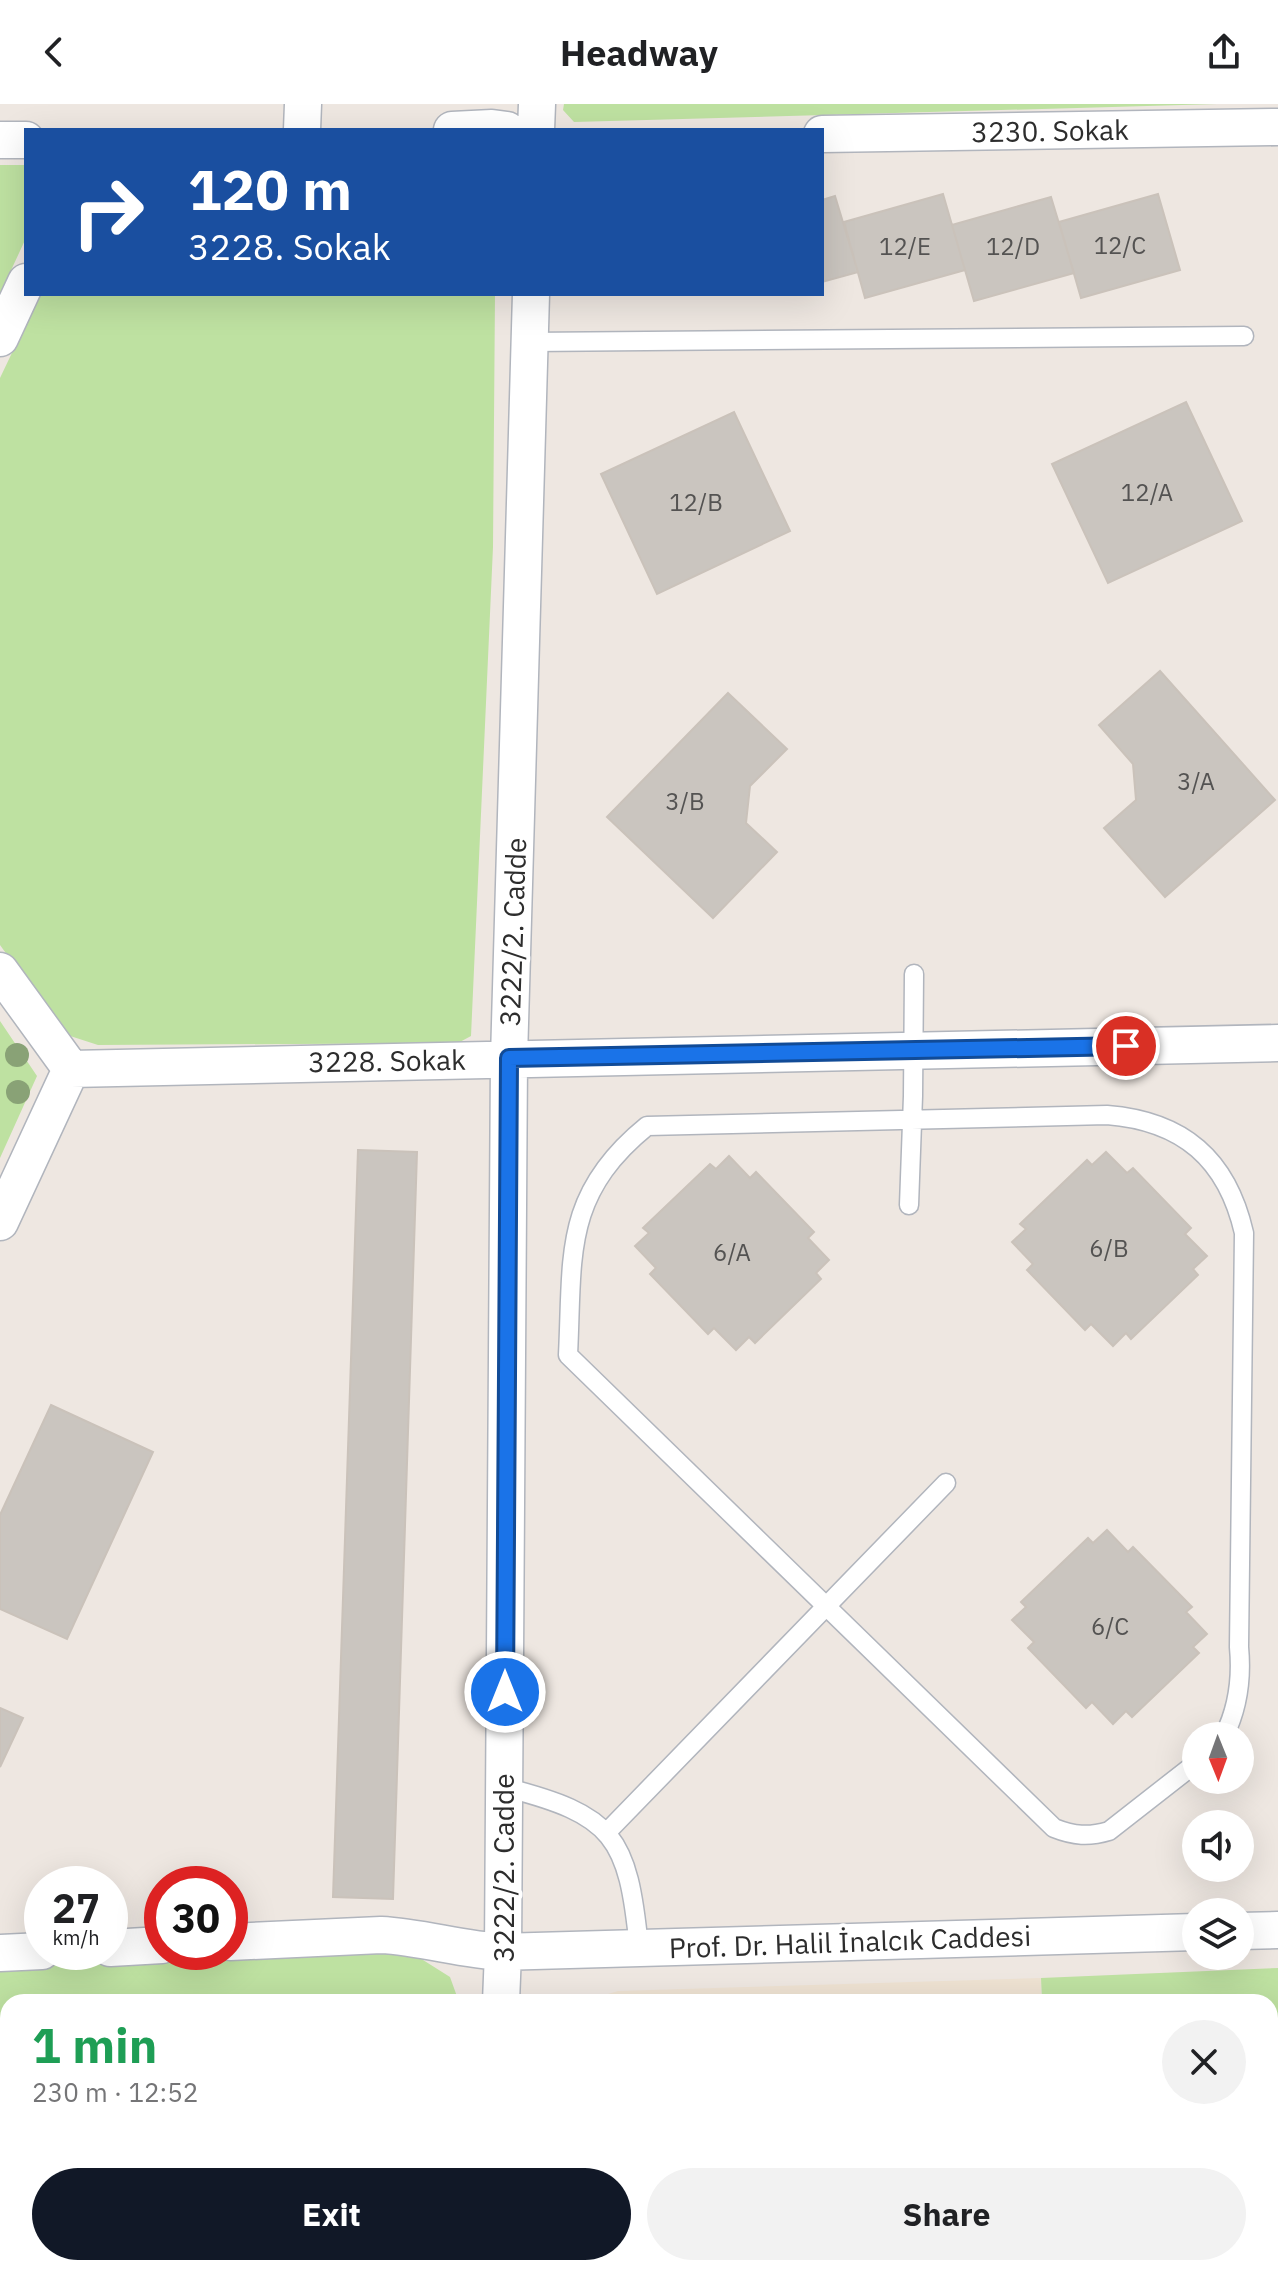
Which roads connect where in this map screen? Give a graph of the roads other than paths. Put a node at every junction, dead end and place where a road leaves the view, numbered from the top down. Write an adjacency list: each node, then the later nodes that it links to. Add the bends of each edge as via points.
1 (303, 104): 4 (street)
2 (537, 104): 5 (street)
3 (1278, 127): 6 (street, 3230. Sokak)
4 (302, 128)
5 (536, 128)
6 (824, 134)
7 (0, 140): 8 (street)
8 (24, 140)
9 (24, 286): 12 (street)
10 (531, 296): 13 (street, 3222/2. Cadde)
11 (1244, 336): 13 (lane)
12 (0, 338)
13 (529, 342): 18 (street, 3222/2. Cadde)
14 (0, 971): 19 (street)
15 (914, 974): 17 (lane)
16 (1278, 1043): 17 (street, 3228. Sokak)
17 (914, 1050): 18 (street, 3228. Sokak); 20 (lane)
18 (509, 1058): 19 (street, 3228. Sokak); 27 (street, 3222/2. Cadde)
19 (71, 1069): 22 (street)
20 (913, 1120): 21 (lane); 24 (lane, via 647,1126 594,1183 573,1241 568,1355); 25 (lane, via 1133,1117 1182,1136 1218,1169 1230,1189 1245,1257 1241,1668)
21 (909, 1205)
22 (0, 1222)
23 (946, 1483): 24 (lane)
24 (826, 1607): 26 (lane, via 1054,1828 1081,1836 1109,1831); 28 (lane)
25 (1230, 1722)
26 (1182, 1774)
27 (504, 1787): 28 (lane, via 563,1804); 35 (street, 3222/2. Cadde)
28 (607, 1832): 33 (lane, via 622,1856 630,1884)
29 (1278, 1930): 30 (street)
30 (1254, 1931)
31 (1182, 1932): 33 (street, Prof. Dr. Halil İnalcık Caddesi)
32 (248, 1941): 35 (street, Prof. Dr. Halil İnalcık Caddesi, via 405,1936)
33 (639, 1948): 35 (street, Prof. Dr. Halil İnalcık Caddesi)
34 (24, 1952): 36 (street)
35 (503, 1952): 37 (street, 3222/2. Cadde)
36 (0, 1953)
37 (501, 1994)

